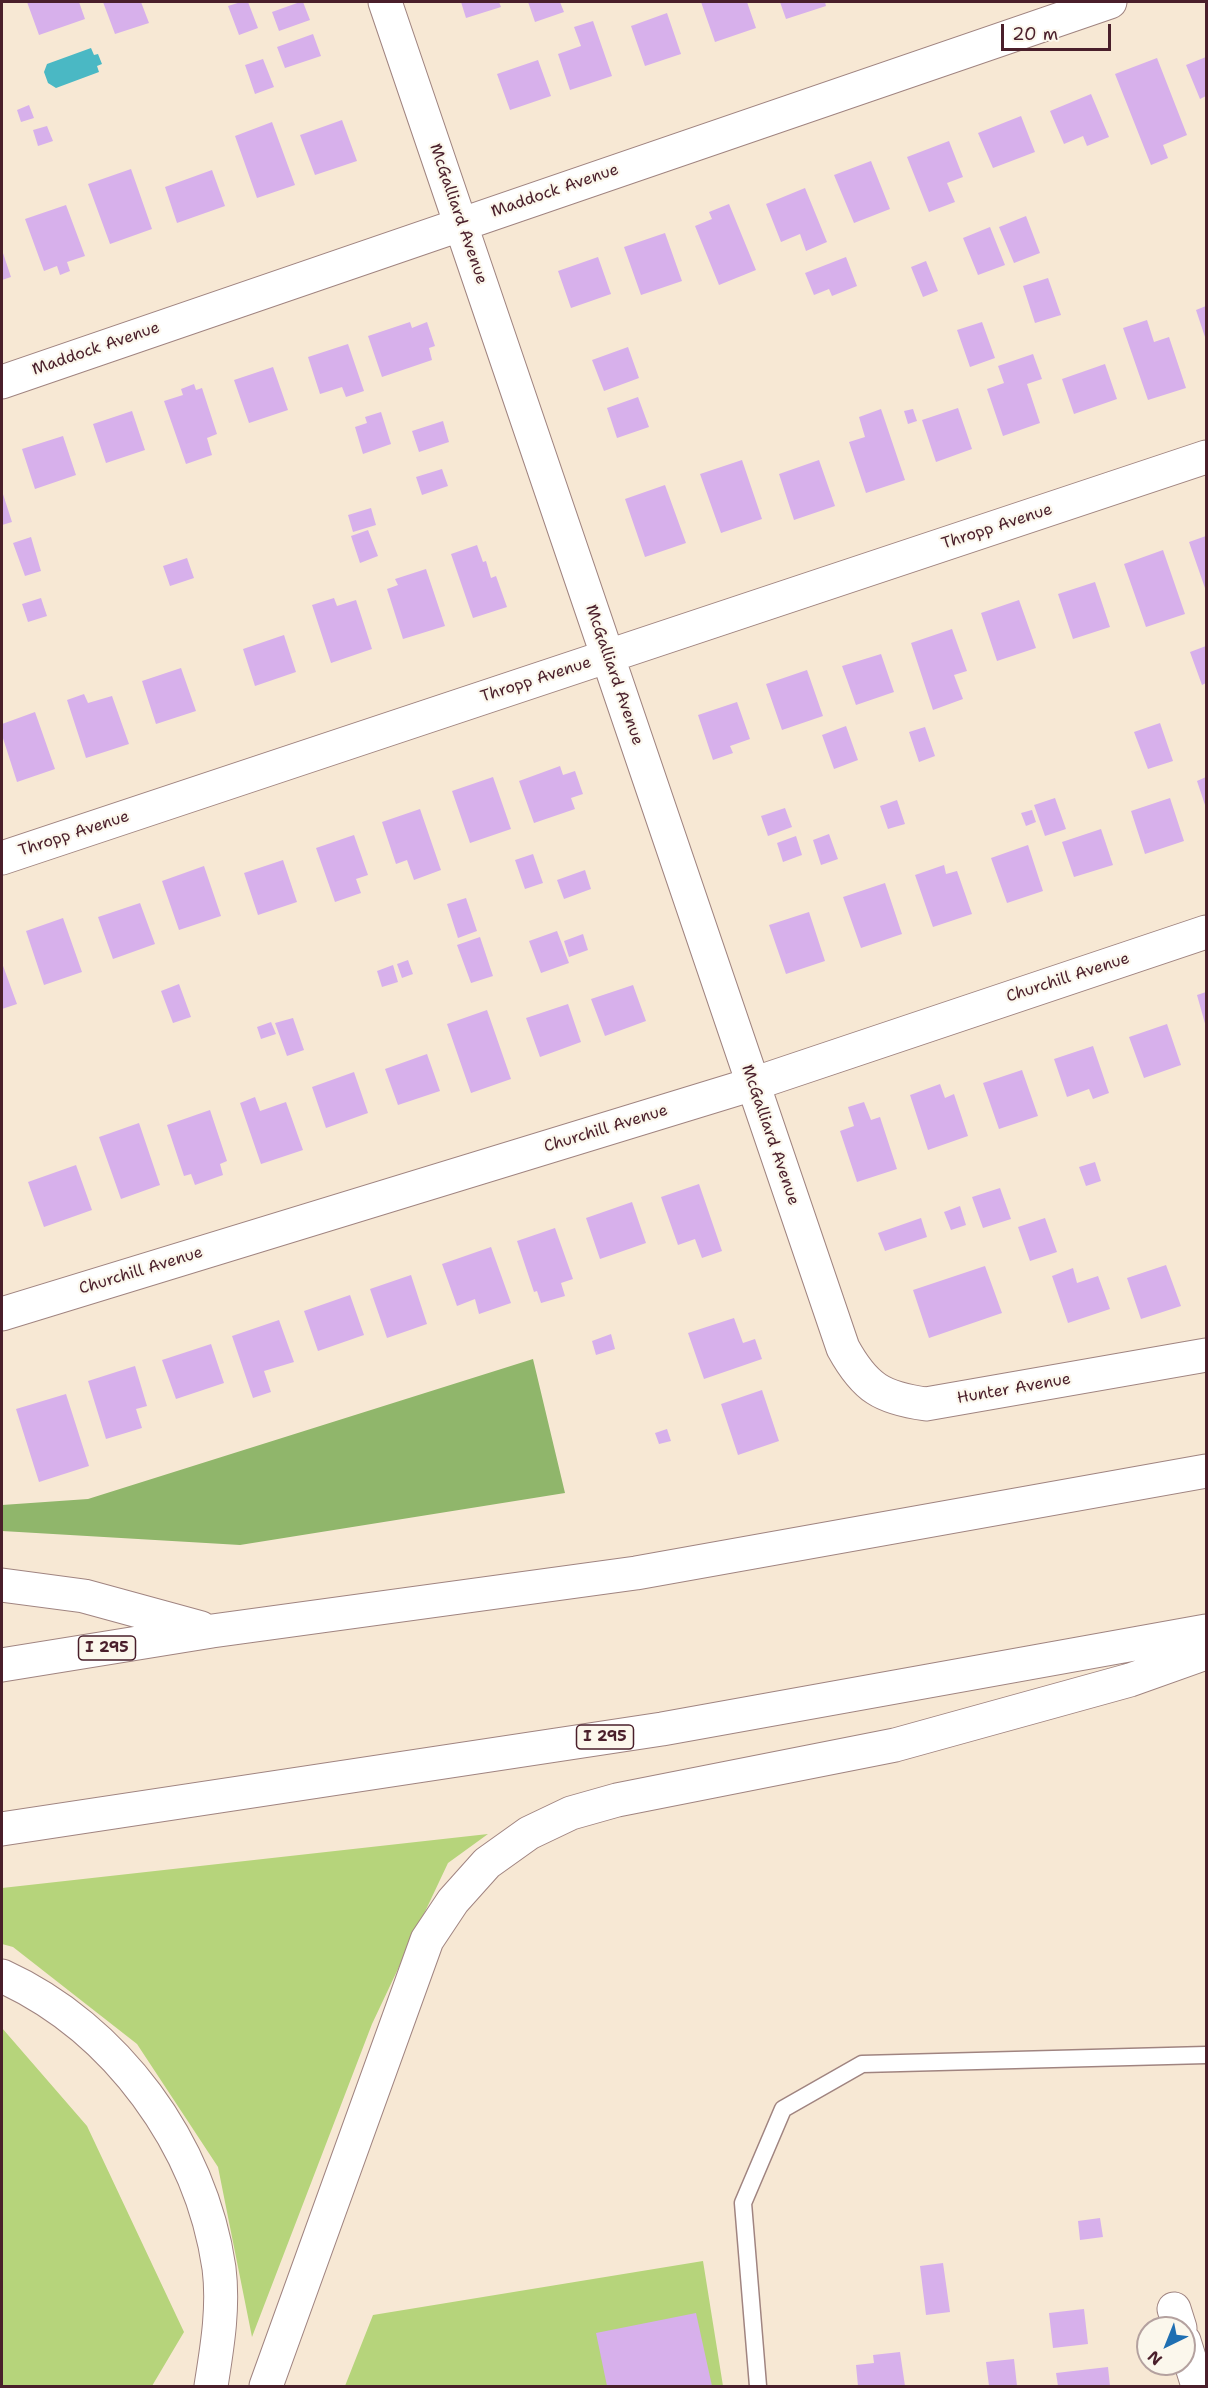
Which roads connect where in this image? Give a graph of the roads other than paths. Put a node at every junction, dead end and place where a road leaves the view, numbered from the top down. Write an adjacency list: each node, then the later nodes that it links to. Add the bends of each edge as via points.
1 (385, 2): 3 (main road, McGalliard Avenue)
2 (1110, 2): 3 (main road, Maddock Avenue)
3 (461, 222): 4 (main road, Maddock Avenue); 6 (main road, McGalliard Avenue)
4 (2, 382)
5 (1206, 457): 6 (main road, Thropp Avenue)
6 (608, 656): 7 (main road, Thropp Avenue); 9 (main road, McGalliard Avenue)
7 (2, 858)
8 (1206, 932): 9 (main road, Churchill Avenue)
9 (753, 1084): 10 (main road, Churchill Avenue); 11 (main road, McGalliard Avenue)
10 (2, 1314)
11 (843, 1348): 12 (main road, Hunter Avenue, via 854,1368 877,1391 899,1401 926,1404)
12 (1206, 1355)
13 (1206, 1471): 15 (main road, I 295, via 636,1573)
14 (2, 1585): 15 (main road, via 84,1596)
15 (212, 1631): 18 (main road, I 295)
16 (1206, 1631): 19 (main road, I 295, via 662,1729)
17 (1206, 1653): 23 (main road, via 1130,1680 895,1745 618,1800 571,1813 529,1833 487,1863 453,1901 428,1940)
18 (2, 1665)
19 (2, 1829)
20 (2, 1976): 22 (main road, via 70,2016 111,2052 151,2099 182,2152 206,2208 219,2269 220,2328)
21 (1206, 2055): 24 (lane, via 862,2064 783,2109 743,2203)
22 (211, 2386)
23 (266, 2386)
24 (758, 2386)

